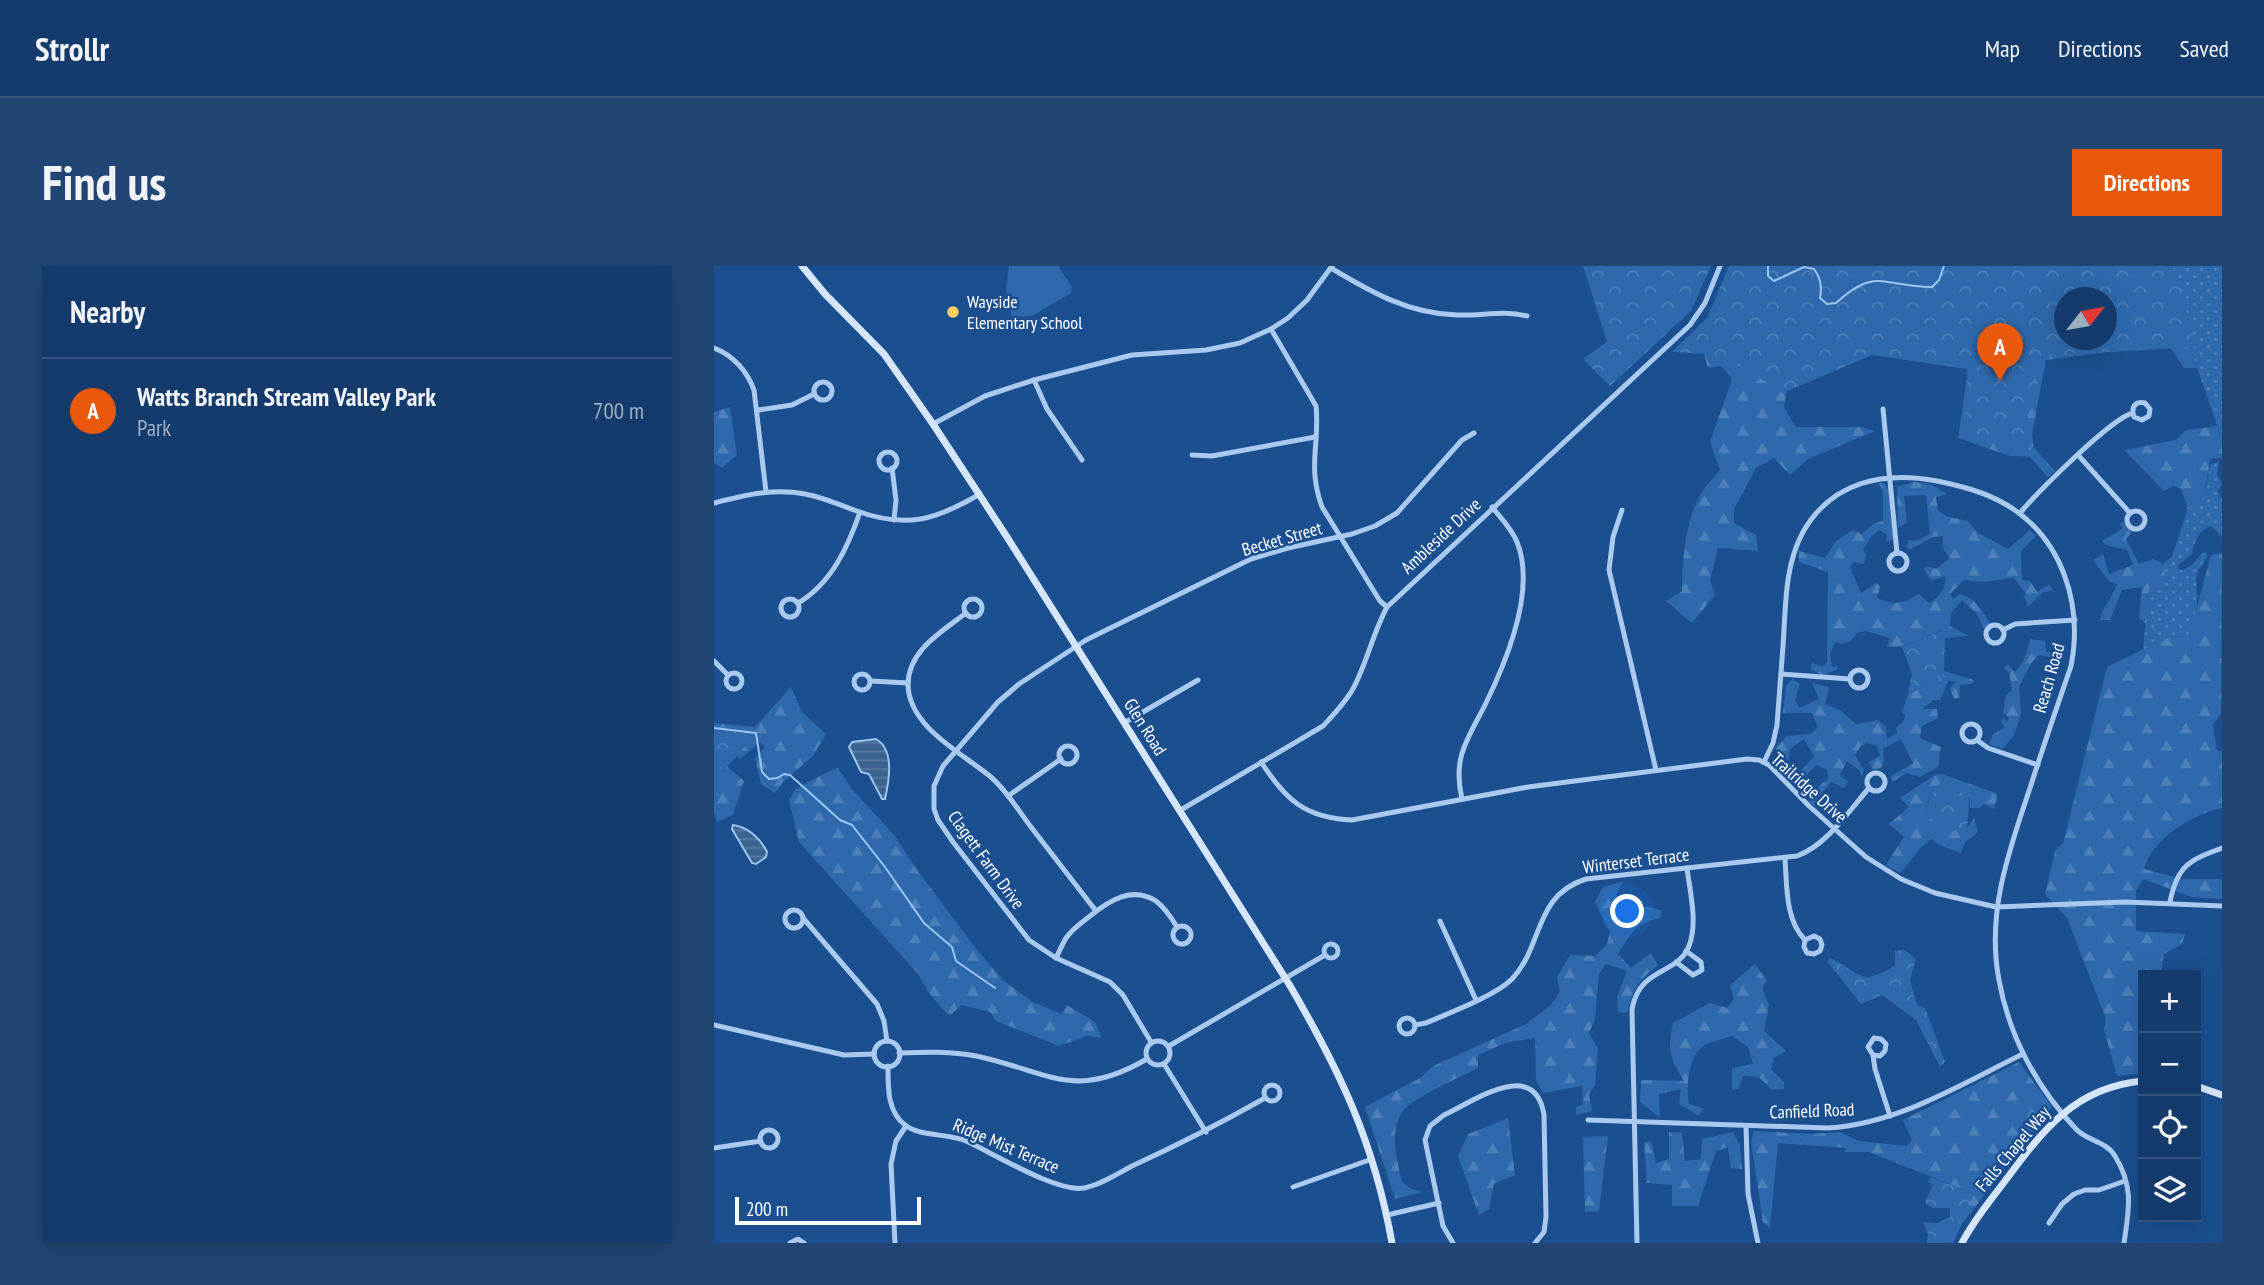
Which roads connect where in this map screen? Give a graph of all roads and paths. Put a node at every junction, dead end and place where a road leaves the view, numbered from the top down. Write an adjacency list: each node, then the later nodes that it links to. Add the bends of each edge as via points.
1 (802, 266): 12 (main road, Glen Road, via 884,355)
2 (1332, 267): 4 (street, via 1376,295 1418,310 1459,316 1509,311); 5 (street, via 1307,300)
3 (1720, 267): 23 (street, Ambleside Drive, via 1690,325)
4 (1527, 316)
5 (1271, 329): 7 (street, via 1224,347 1132,355); 14 (street, via 1316,406)
6 (714, 348): 10 (street, via 745,372)
7 (1034, 380): 12 (street, via 985,396); 17 (street, via 1047,409)
8 (814, 394): 10 (street, via 792,405)
9 (1883, 409): 19 (street)
10 (758, 410): 20 (street)
11 (2133, 413): 16 (street)
12 (933, 424): 21 (main road, Glen Road)
13 (1474, 433): 29 (street, Becket Street, via 1462,440 1397,513)
14 (1315, 436): 15 (street, via 1212,456); 29 (street, via 1317,494)
15 (1192, 454)
16 (2078, 456): 26 (street); 27 (street)
17 (1082, 460)
18 (892, 468): 28 (street)
19 (1890, 476): 26 (street, Reach Road, via 1970,489); 30 (street); 38 (street, Reach Road, via 1835,497 1804,530 1788,574)
20 (766, 492): 22 (street); 25 (street, via 808,494)
21 (980, 494): 28 (street, via 934,518); 36 (main road, Glen Road)
22 (714, 503)
23 (1492, 507): 32 (street, Ambleside Drive); 54 (street, via 1517,542 1522,582 1505,661 1460,757)
24 (1622, 510): 51 (street, via 1609,570)
25 (860, 512): 28 (street); 31 (street, via 842,558)
26 (2020, 513): 34 (street, Reach Road, via 2060,564)
27 (2130, 513)
28 (894, 520)
29 (1340, 537): 32 (street); 36 (street, Becket Street, via 1251,559)
30 (1897, 553)
31 (798, 603)
32 (1387, 607): 48 (street, Ambleside Drive, via 1342,706 1323,726)
33 (966, 613): 43 (street, via 922,649)
34 (2075, 620): 35 (street, via 2015,624); 50 (street, Reach Road, via 2071,666)
35 (2003, 630)
36 (1077, 647): 44 (main road, Glen Road); 46 (street, Clagett Farm Drive, via 1008,693)
37 (714, 661): 39 (street)
38 (1781, 674): 40 (street); 49 (street, Reach Road, via 1776,735)
39 (728, 675)
40 (1850, 679)
41 (1198, 680): 44 (street)
42 (871, 681): 43 (street)
43 (908, 682): 46 (street, via 917,712)
44 (1124, 723): 55 (main road, Glen Road)
45 (1976, 740): 50 (street)
46 (956, 749): 53 (street); 70 (street, Clagett Farm Drive, via 934,786 938,820 1018,927)
47 (1061, 759): 53 (street)
48 (1261, 762): 54 (street, Trailridge Drive, via 1293,802 1332,819 1371,818); 55 (street, Ambleside Drive)
49 (1764, 762): 51 (street, Trailridge Drive, via 1740,759); 56 (street, Trailridge Drive)
50 (2038, 765): 61 (street, Reach Road, via 2008,851)
51 (1656, 769): 54 (street, Trailridge Drive)
52 (1870, 788): 56 (street, Winterset Terrace)
53 (1008, 796): 63 (street)
54 (1462, 799)
55 (1179, 811): 72 (main road, Glen Road)
56 (1833, 828): 58 (street, Winterset Terrace, via 1809,850); 61 (street, Trailridge Drive, via 1866,857 1907,882 1950,898)
57 (2222, 848): 60 (street, via 2193,859 2179,872)
58 (1784, 859): 59 (street, Winterset Terrace); 67 (street, via 1792,917)
59 (1687, 868): 68 (street, via 1693,929); 73 (street, Winterset Terrace, via 1574,883 1548,906 1515,976)
60 (2170, 902): 61 (street, Trailridge Drive); 62 (street, Trailridge Drive)
61 (1996, 906): 81 (street, Reach Road, via 1998,977)
62 (2222, 906)
63 (1096, 911): 66 (street, via 1118,897 1139,894 1157,902); 70 (street, via 1069,934)
64 (803, 918): 76 (street, via 877,1004)
65 (1440, 921): 73 (street)
66 (1177, 927)
67 (1805, 940)
68 (1686, 951): 71 (street); 71 (street, via 1701,962 1702,970 1693,975)
69 (1325, 955): 72 (street)
70 (1056, 958): 77 (street, Clagett Farm Drive, via 1110,982)
71 (1676, 962): 93 (street, via 1648,979 1633,1002)
72 (1285, 977): 78 (street); 99 (main road, Glen Road, via 1333,1060)
73 (1476, 1000): 75 (street, Winterset Terrace)
74 (714, 1025): 80 (street, via 844,1055)
75 (1415, 1025)
76 (887, 1041): 79 (street); 80 (street, via 876,1046)
77 (1151, 1042): 78 (street, via 1161,1040); 83 (street)
78 (1169, 1046): 84 (street, via 1170,1056)
79 (899, 1052): 83 (street, via 974,1056 1081,1082 1118,1074); 85 (street, via 895,1063)
80 (874, 1054): 85 (street, via 880,1065)
81 (2023, 1054): 90 (street, Reach Road); 91 (street, Canfield Road)
82 (1873, 1055): 91 (street)
83 (1147, 1059): 84 (street, via 1154,1065)
84 (1164, 1064): 96 (street)
85 (888, 1066): 94 (street, via 890,1101)
86 (2138, 1082): 90 (main road, Falls Chapel Way, via 2104,1090)
87 (2201, 1088): 88 (main road)
88 (2222, 1095)
89 (1265, 1098): 96 (street, Ridge Mist Terrace)
90 (2063, 1113): 100 (street, Reach Road, via 2084,1137 2110,1150); 113 (main road, Falls Chapel Way, via 2036,1140)
91 (1890, 1116): 95 (street, Canfield Road, via 1838,1127)
92 (1588, 1120): 93 (street, Canfield Road)
93 (1634, 1121): 95 (street, Canfield Road); 111 (street)
94 (906, 1126): 96 (street, Ridge Mist Terrace, via 957,1137 1056,1184 1077,1189 1097,1184); 107 (street, via 891,1164)
95 (1746, 1126): 112 (street, via 1748,1194)
96 (1206, 1132)
97 (761, 1141): 98 (street)
98 (714, 1147)
99 (1372, 1159): 101 (street); 103 (main road, Glen Road)
100 (2125, 1181): 104 (street, via 2074,1194); 114 (street, via 2130,1200)
101 (1293, 1187)
102 (1439, 1203): 103 (street); 109 (street, via 1446,1235); 110 (street, via 1425,1149 1430,1126 1502,1087 1528,1087 1542,1101 1544,1115 1546,1217 1544,1232)
103 (1387, 1215): 108 (main road, Glen Road)
104 (2049, 1223)
105 (790, 1243): 106 (street, via 798,1239)
106 (804, 1243)
107 (895, 1243)
108 (1392, 1243)
109 (1453, 1243)
110 (1535, 1243)
111 (1637, 1243)
112 (1758, 1243)
113 (1962, 1243)
114 (2124, 1243)

